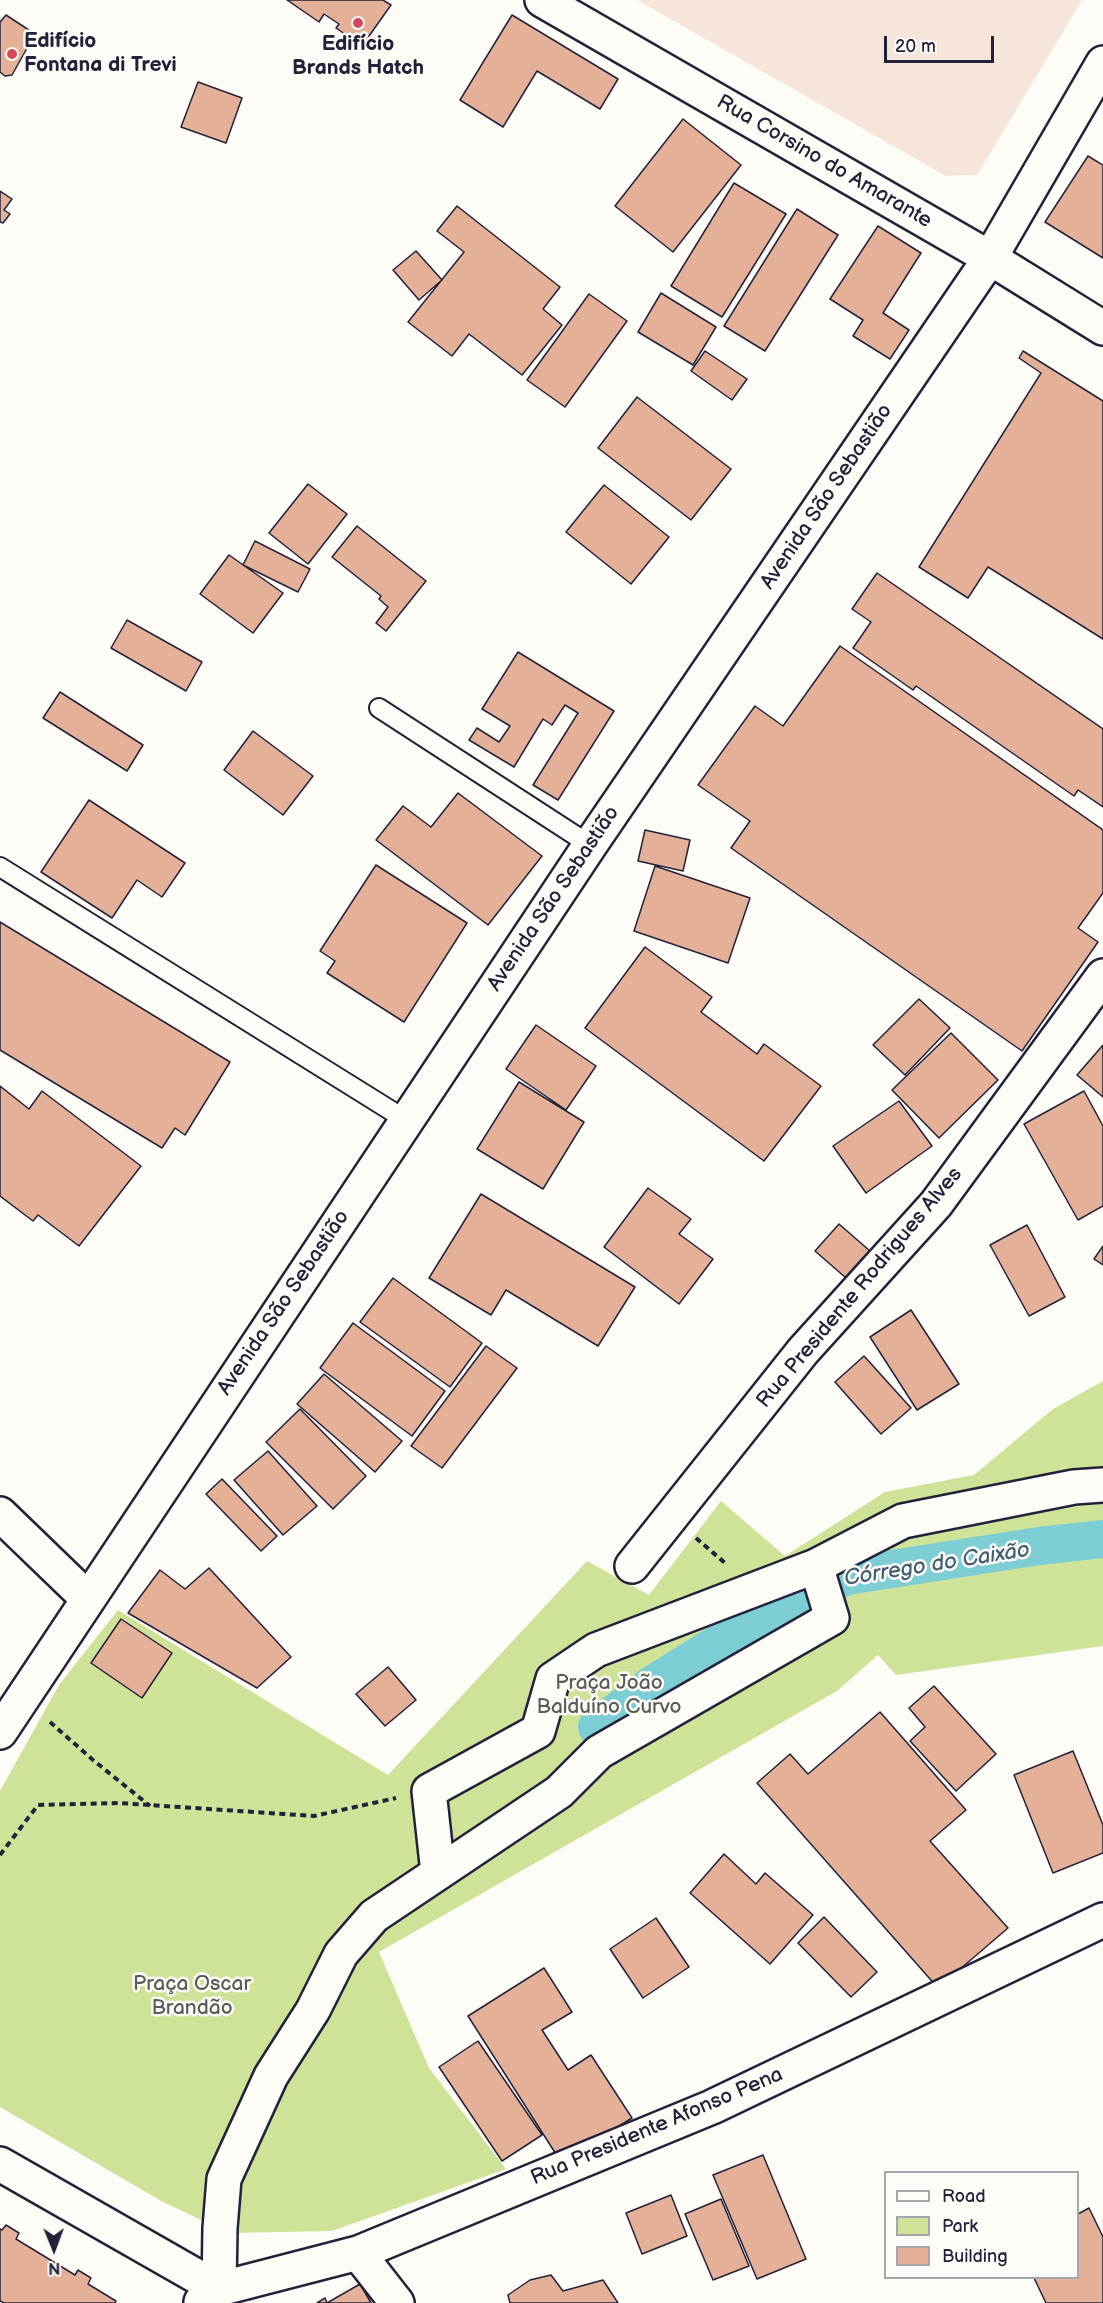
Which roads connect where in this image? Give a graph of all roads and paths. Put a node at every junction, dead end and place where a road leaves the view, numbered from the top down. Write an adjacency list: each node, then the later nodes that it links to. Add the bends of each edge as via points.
1 (542, 0): 3 (street, Rua Corsino do Amarante)
2 (1103, 63): 3 (street, Avenida São Sebastião)
3 (990, 258): 4 (street, Rua Corsino do Amarante); 6 (street, Avenida São Sebastião)
4 (1103, 328)
5 (379, 708): 6 (lane)
6 (590, 845): 9 (street, Avenida São Sebastião)
7 (0, 867): 9 (lane)
8 (1103, 976): 12 (street, Rua Presidente Rodrigues Alves, via 936,1204 802,1351)
9 (406, 1120): 16 (street, Avenida São Sebastião)
10 (1103, 1485): 14 (street, via 1074,1487 903,1521)
11 (0, 1514): 16 (street)
12 (671, 1517): 13 (street, Rua Presidente Rodrigues Alves); 15 (path)
13 (632, 1566)
14 (816, 1566): 15 (street); 22 (street, via 832,1618 599,1752 559,1792)
15 (755, 1588): 19 (street, via 596,1650 553,1679 538,1731)
16 (87, 1598): 17 (street, Avenida São Sebastião)
17 (22, 1698): 18 (street, Avenida São Sebastião); 20 (path)
18 (0, 1732)
19 (429, 1791): 20 (path, via 314,1816); 22 (street)
20 (150, 1806): 21 (path, via 38,1805)
21 (0, 1855)
22 (438, 1873): 28 (street, via 374,1916 341,1954 313,2010 271,2076 224,2180)
23 (1103, 1894): 25 (street)
24 (1103, 1920): 25 (street, Rua Presidente Afonso Pena)
25 (1068, 1937): 27 (street, Rua Presidente Afonso Pena, via 712,2107)
26 (0, 2164): 28 (street)
27 (358, 2253): 28 (street, Rua Presidente Afonso Pena); 29 (street)
28 (209, 2296)
29 (397, 2303)

